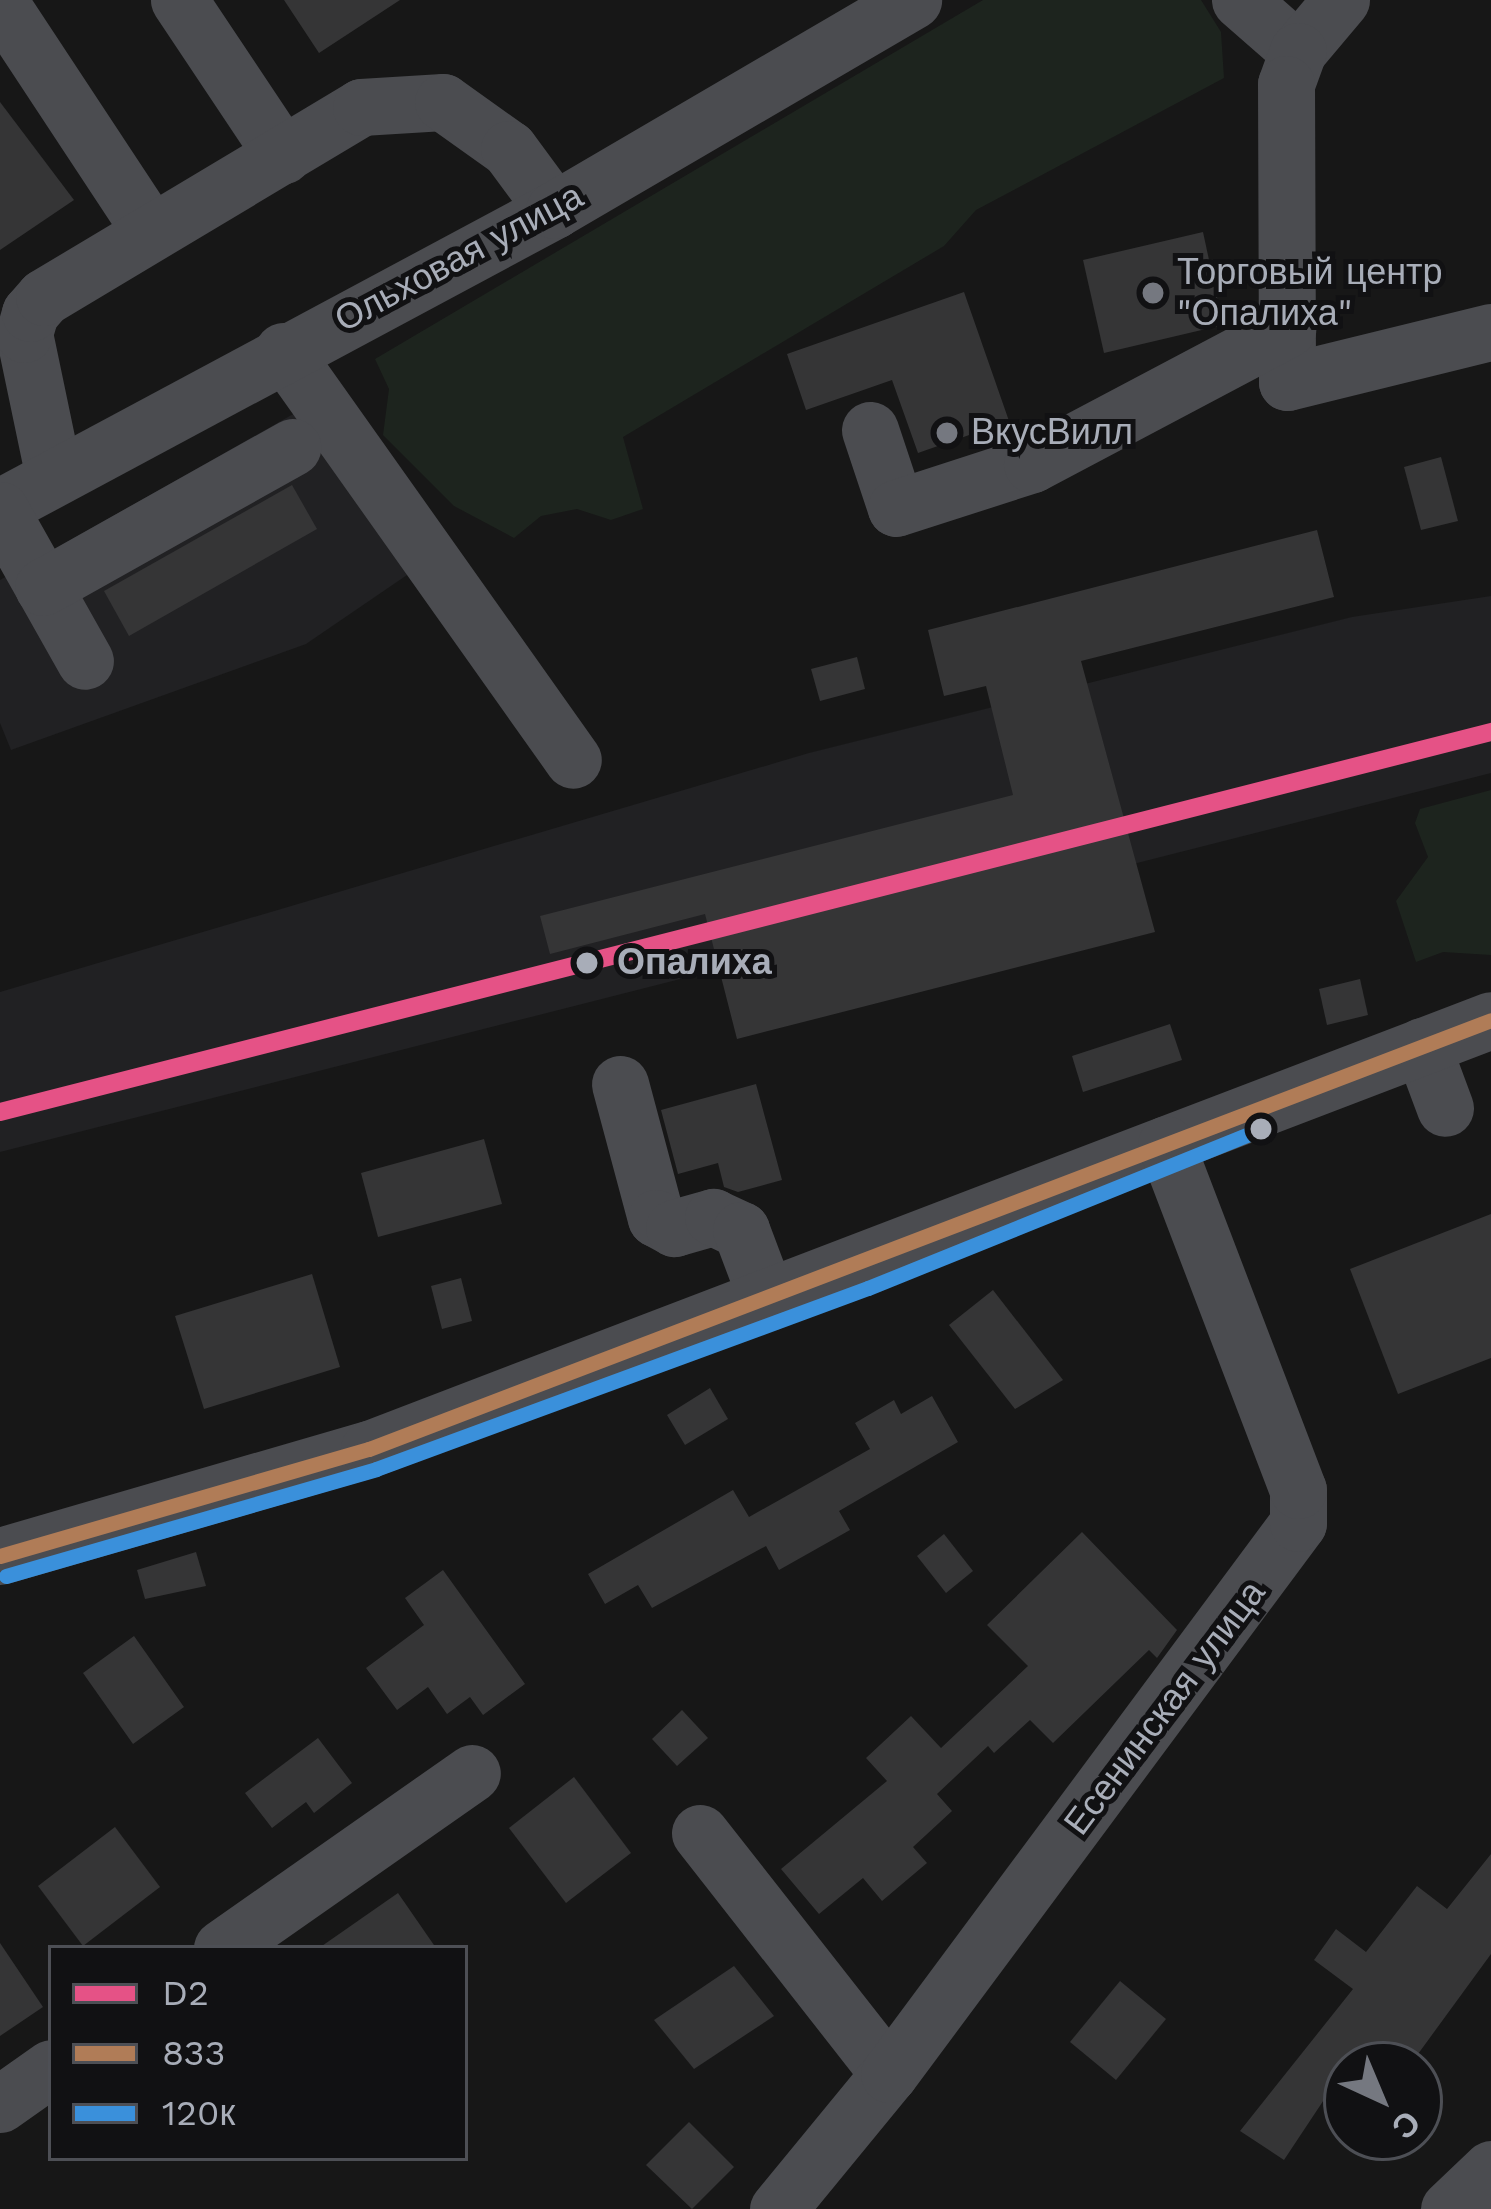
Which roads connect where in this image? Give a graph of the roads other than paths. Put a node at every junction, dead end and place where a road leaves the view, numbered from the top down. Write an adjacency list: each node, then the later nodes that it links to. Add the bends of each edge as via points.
1 (179, 0): 7 (street)
2 (913, 0): 8 (street, Ольховая улица)
3 (1240, 0): 6 (street)
4 (1341, 0): 6 (street)
5 (0, 3): 9 (street)
6 (1298, 51): 10 (street, via 1286,84)
7 (283, 156): 8 (street, via 362,107 443,102 509,149); 9 (street)
8 (554, 210): 12 (street, Ольховая улица)
9 (151, 232): 15 (street, via 30,313 24,334)
10 (1287, 329): 11 (street, via 1287,382); 13 (street, via 1032,464 896,508)
11 (1491, 332)
12 (283, 351): 15 (street, Ольховая улица); 19 (street)
13 (870, 430)
14 (292, 447): 17 (street)
15 (54, 477): 16 (street, Ольховая улица)
16 (0, 509): 17 (street)
17 (43, 587): 18 (street)
18 (85, 661)
19 (573, 760)
20 (1491, 1020): 21 (street)
21 (1422, 1046): 23 (street); 24 (street)
22 (620, 1084): 25 (street, via 656,1217 674,1228 712,1217 741,1230)
23 (1445, 1108)
24 (1166, 1144): 25 (street); 31 (street, Есенинская улица, via 1298,1490 1298,1523)
25 (768, 1303): 26 (street, via 369,1450)
26 (0, 1556)
27 (472, 1773): 29 (street)
28 (700, 1833): 31 (street)
29 (226, 1945)
30 (48, 2070): 32 (street)
31 (889, 2074): 34 (street, Есенинская улица)
32 (0, 2104)
33 (1491, 2168): 35 (street)
34 (778, 2209)
35 (1449, 2209)

